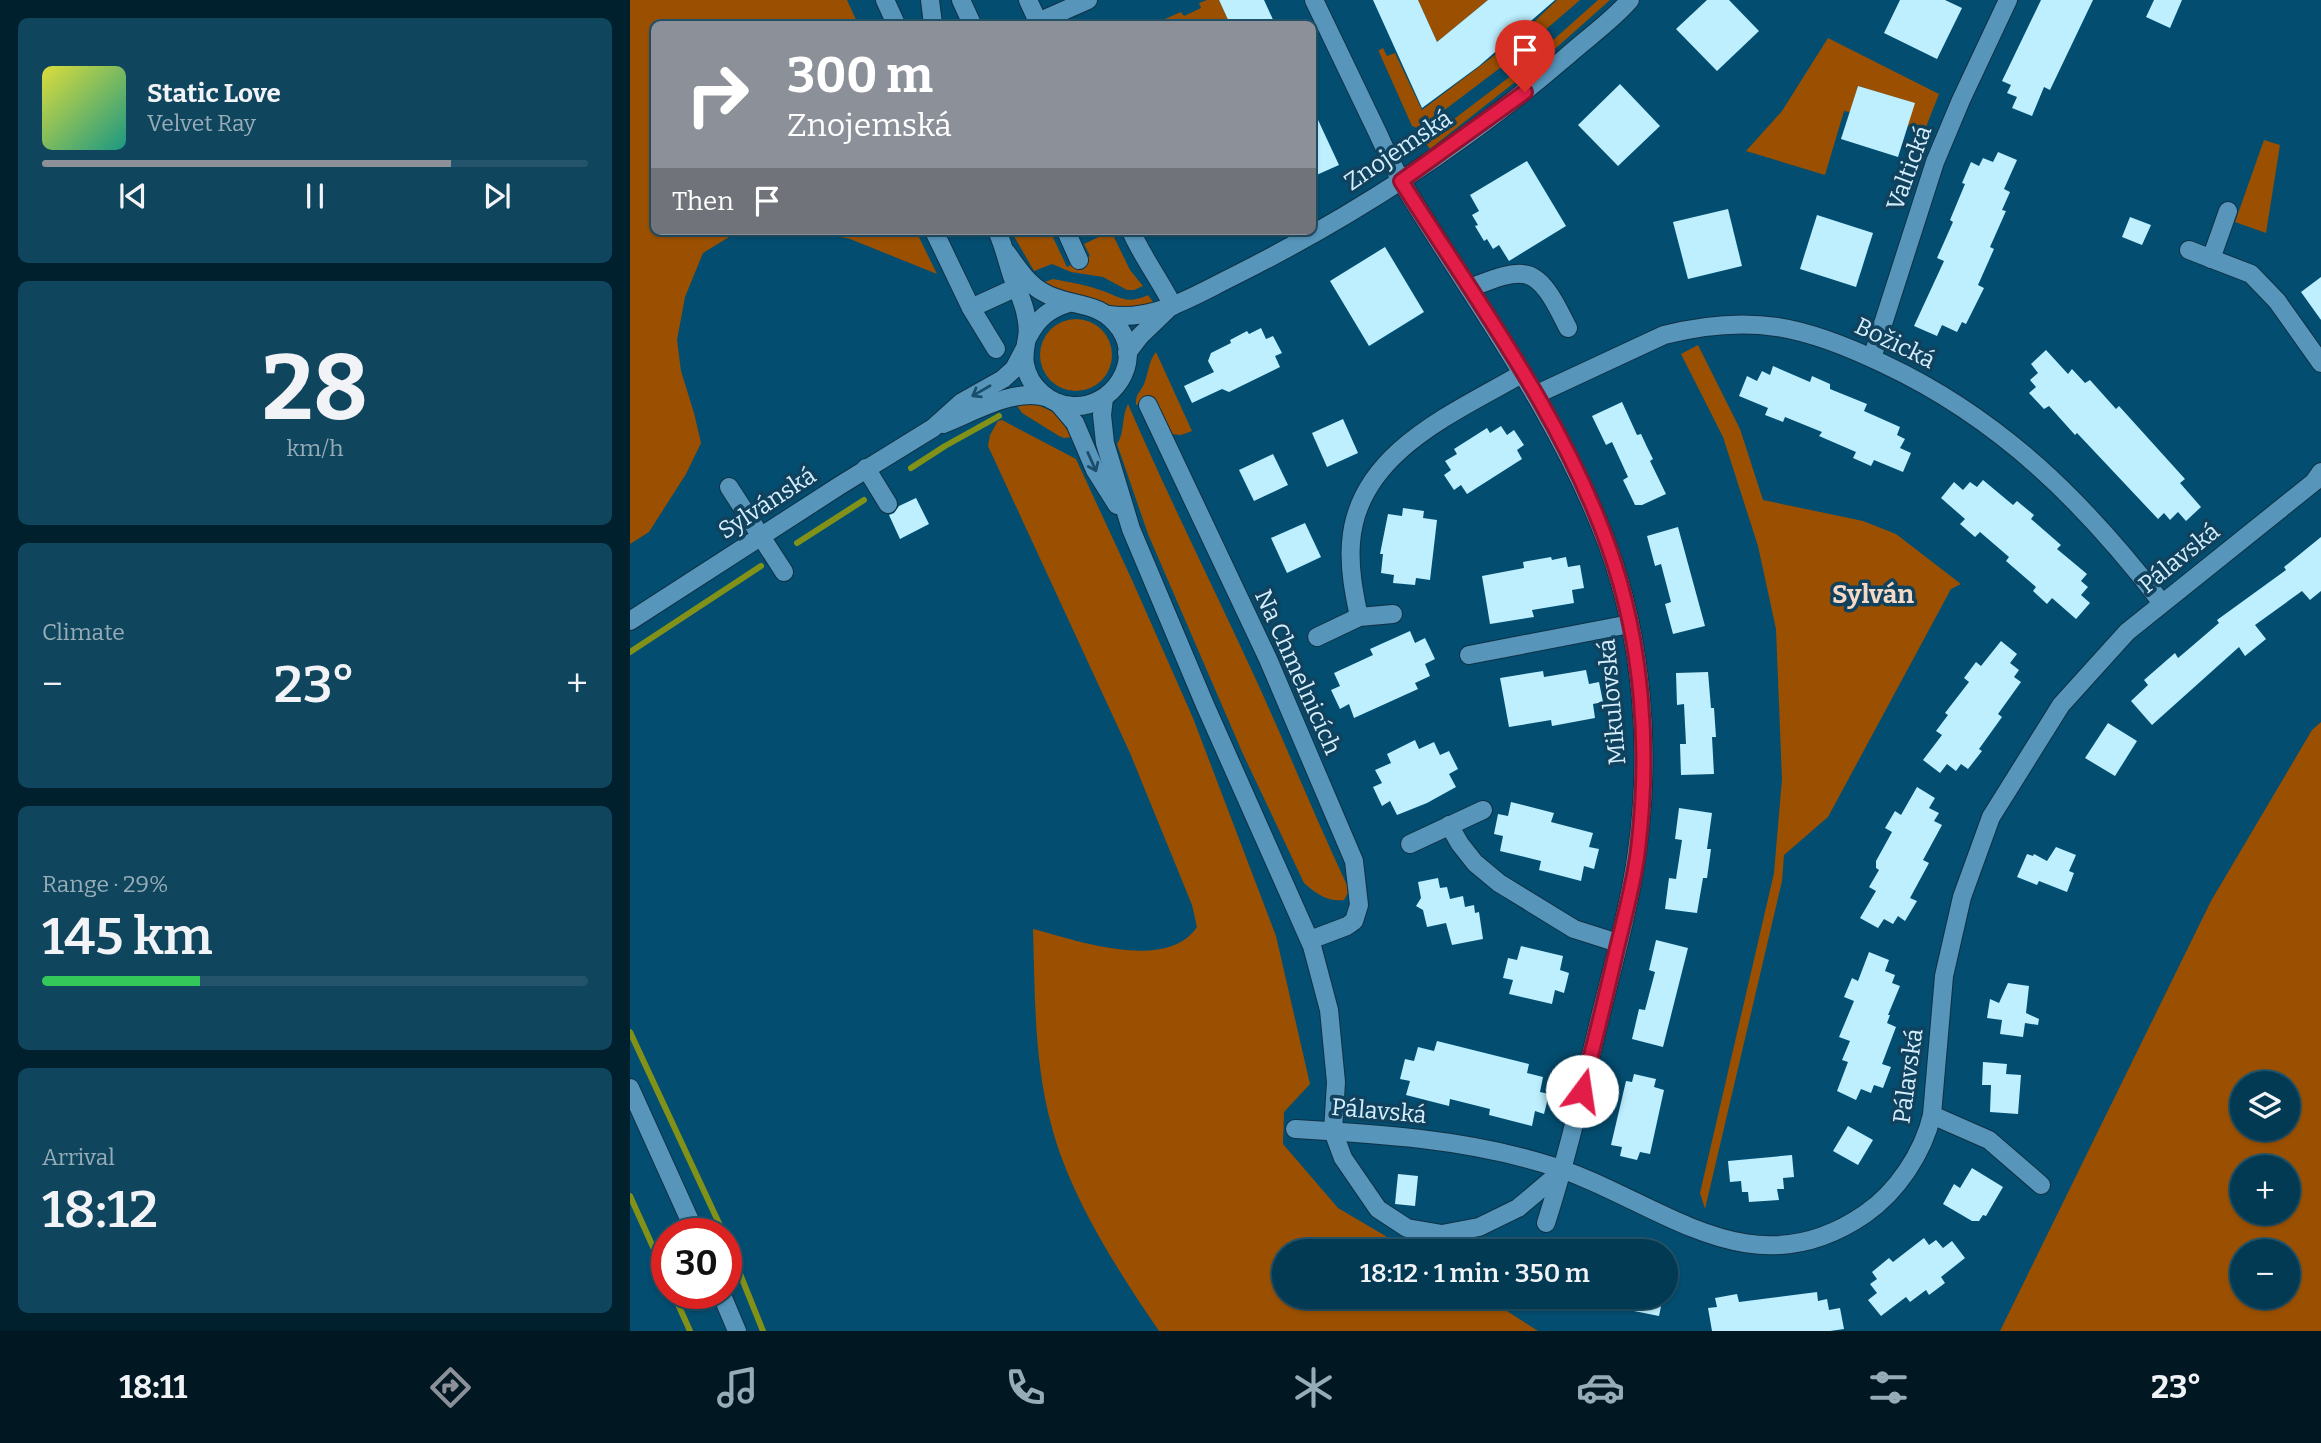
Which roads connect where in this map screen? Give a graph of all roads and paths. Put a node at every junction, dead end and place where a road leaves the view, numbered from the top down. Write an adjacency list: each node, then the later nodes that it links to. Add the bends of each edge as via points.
1 (885, 0): 9 (street)
2 (930, 0): 10 (street)
3 (961, 0): 11 (street)
4 (1028, 0): 12 (street)
5 (1088, 0): 13 (street)
6 (1314, 0): 14 (street, Mikulovská)
7 (1630, 0): 14 (street, Znojemská, via 1525,92)
8 (2008, 0): 36 (street, Valtická, via 1935,162)
9 (895, 21)
10 (933, 21)
11 (971, 21)
12 (1038, 21)
13 (1043, 21)
14 (1401, 181): 16 (street, Znojemská); 27 (street, Mikulovská)
15 (2228, 211): 24 (street)
16 (1316, 232)
17 (936, 235): 30 (street)
18 (999, 235): 23 (street)
19 (1068, 235): 25 (street)
20 (1133, 235): 29 (street)
21 (1311, 235): 29 (street, Znojemská)
22 (2189, 250): 24 (street)
23 (1006, 251): 26 (street); 28 (street, via 1039,290)
24 (2210, 259): 37 (street, via 2251,274 2277,301)
25 (1079, 260)
26 (1017, 287): 30 (street); 33 (street, via 1025,312)
27 (1469, 288): 32 (street, via 1525,273 1544,285); 38 (street, Mikulovská)
28 (1069, 303): 31 (street); 33 (street, via 1044,314)
29 (1172, 306): 31 (street, Znojemská, via 1135,315); 35 (street, Znojemská)
30 (971, 308): 34 (street)
31 (1109, 315): 35 (street, via 1122,332)
32 (1568, 328)
33 (1026, 344): 41 (street, via 1030,377); 43 (street, Sylvánská, one-way to 43, via 1014,369 1003,379 962,402)
34 (996, 349)
35 (1128, 353): 40 (street, via 1124,374)
36 (1872, 358): 39 (street, Božická, via 1818,335 1786,328 1716,325 1664,335); 51 (street, Božická, via 1944,395 2030,457 2093,519)
37 (2321, 363)
38 (1523, 373): 39 (street, Mikulovská); 53 (street, via 1416,436 1388,459 1367,488 1351,541)
39 (1535, 395): 55 (street, Mikulovská, via 1590,500)
40 (1104, 398): 41 (street, via 1084,406); 48 (street, via 1105,443)
41 (1052, 400): 43 (street, Sylvánská, via 1036,395 1016,397); 48 (street, one-way to 48, via 1075,423)
42 (1148, 405): 61 (street, Na Chmelnicích, via 1268,659 1354,860 1359,905 1354,920)
43 (933, 428): 44 (street, Sylvánská)
44 (866, 468): 47 (street); 49 (street, Sylvánská)
45 (2321, 472): 51 (street, Pálavská)
46 (729, 487): 49 (street)
47 (888, 503)
48 (1131, 529): 61 (street)
49 (761, 536): 50 (street); 54 (street, Sylvánská)
50 (784, 572)
51 (2162, 603): 64 (street, Pálavská, via 2127,632 2061,705 1991,817 1962,897 1944,976)
52 (1394, 614): 53 (street)
53 (1359, 617): 56 (street)
54 (630, 621)
55 (1630, 624): 57 (street); 62 (street, Mikulovská, via 1641,696 1643,788 1638,851)
56 (1317, 637)
57 (1469, 656)
58 (1483, 810): 59 (street)
59 (1449, 825): 60 (street); 62 (street, via 1475,863 1499,883 1565,925)
60 (1410, 844)
61 (1310, 940): 66 (street, via 1329,1010 1336,1082)
62 (1618, 943): 67 (street, Mikulovská)
63 (630, 1088): 69 (street)
64 (1932, 1115): 67 (street, Pálavská, via 1928,1132 1895,1187 1852,1223 1802,1243 1774,1246 1720,1240); 68 (street, via 1989,1140)
65 (1295, 1129): 66 (street, Pálavská)
66 (1333, 1131): 67 (street, Pálavská, via 1445,1142 1515,1155); 67 (street, via 1343,1158 1378,1209 1407,1228 1442,1234 1479,1227 1518,1208)
67 (1563, 1170): 70 (street, Mikulovská)
68 (2041, 1185)
69 (688, 1218)
70 (1546, 1223)
71 (728, 1309): 72 (street)
72 (737, 1331)

